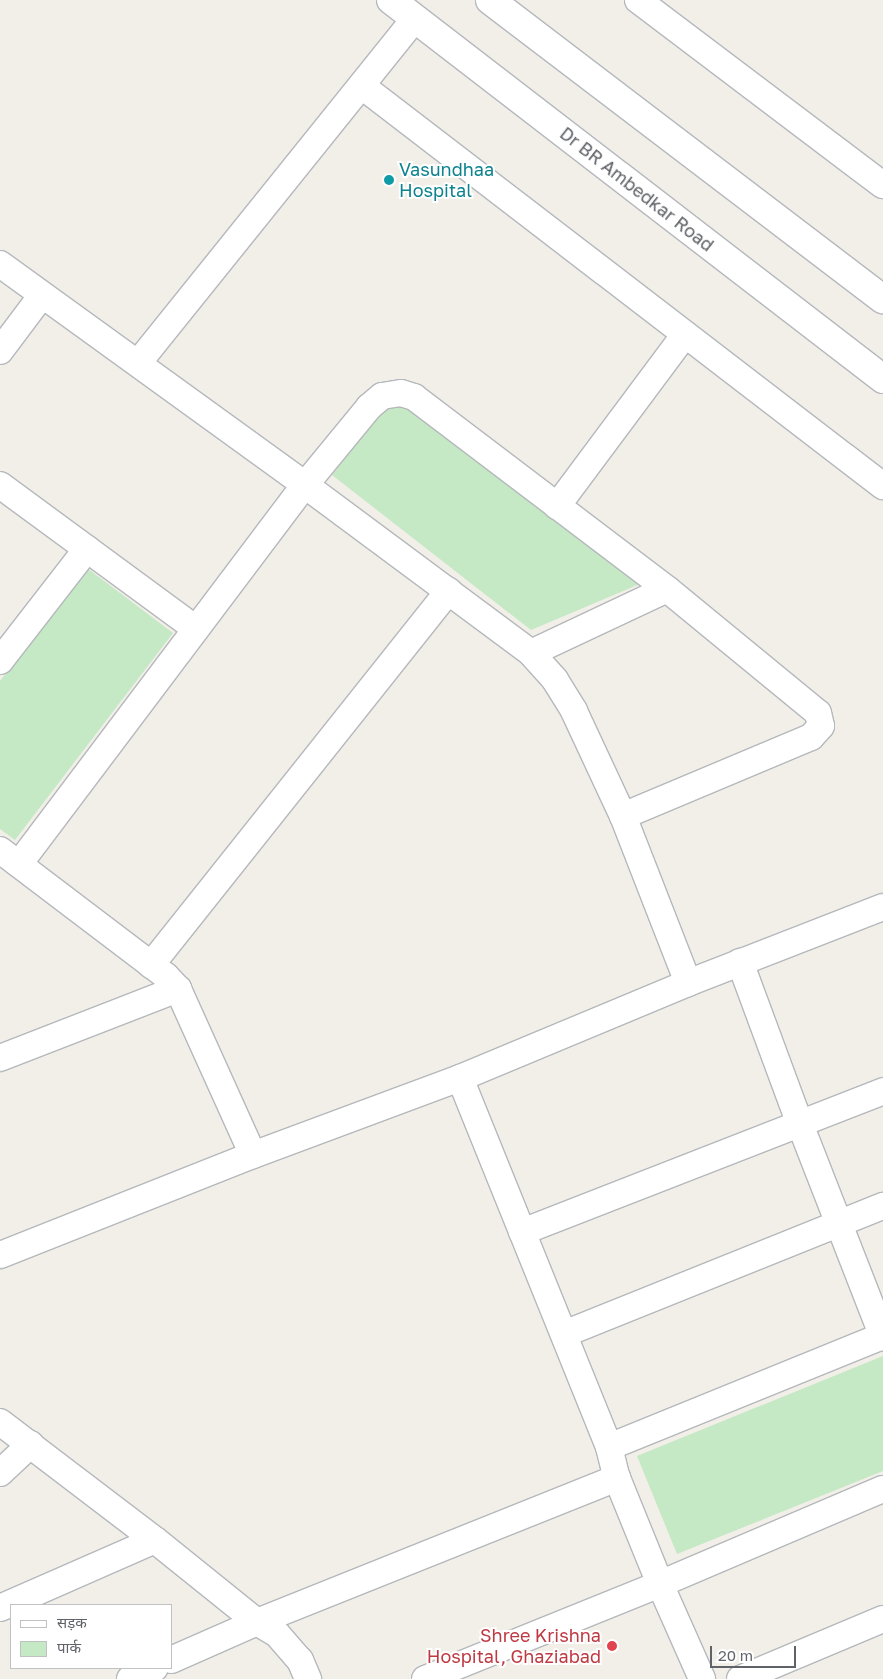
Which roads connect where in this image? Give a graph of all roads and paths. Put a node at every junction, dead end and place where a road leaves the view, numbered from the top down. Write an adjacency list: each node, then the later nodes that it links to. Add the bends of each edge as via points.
1 (391, 0): 4 (street, Dr BR Ambedkar Road)
2 (490, 0): 9 (street)
3 (638, 0): 6 (street)
4 (415, 18): 5 (street); 13 (street, Dr BR Ambedkar Road)
5 (362, 86): 10 (street); 12 (street)
6 (883, 185)
7 (0, 264): 8 (street)
8 (42, 295): 11 (street); 12 (street)
9 (883, 299)
10 (685, 334): 16 (street); 17 (street)
11 (0, 351)
12 (138, 363): 15 (street)
13 (883, 378)
14 (0, 485): 18 (street)
15 (305, 485): 17 (street, via 369,407 382,396 400,393 414,397); 20 (street); 21 (street)
16 (883, 486)
17 (557, 506): 19 (street)
18 (87, 549): 21 (street); 23 (street)
19 (667, 589): 22 (street); 24 (street, via 818,714 821,726 811,737)
20 (449, 591): 22 (street); 28 (street)
21 (196, 629): 25 (street)
22 (531, 653): 24 (street, via 555,680 574,711)
23 (0, 661)
24 (623, 816): 29 (street)
25 (9, 857): 28 (street)
26 (883, 907): 27 (street)
27 (740, 962): 29 (street); 34 (street)
28 (151, 965): 30 (street)
29 (688, 983): 32 (street)
30 (178, 989): 31 (street); 35 (street)
31 (0, 1058)
32 (460, 1078): 35 (street); 38 (street)
33 (883, 1091): 34 (street)
34 (800, 1124): 37 (street); 38 (street)
35 (253, 1155): 39 (street)
36 (883, 1206): 37 (street)
37 (840, 1223): 40 (street); 41 (street)
38 (522, 1232): 40 (street)
39 (0, 1255)
40 (564, 1334): 44 (street)
41 (883, 1336): 44 (street)
42 (0, 1422): 43 (street)
43 (31, 1444): 45 (street); 48 (street)
44 (609, 1446): 46 (street)
45 (0, 1472)
46 (617, 1478): 49 (street); 52 (street)
47 (883, 1489): 49 (street)
48 (155, 1540): 50 (street); 52 (street)
49 (660, 1584): 57 (street); 58 (street)
50 (0, 1608)
51 (883, 1619): 59 (street)
52 (256, 1622): 53 (street); 56 (street, via 277,1634 300,1660)
53 (172, 1660)
54 (153, 1669): 55 (street)
55 (130, 1679)
56 (308, 1679)
57 (425, 1679)
58 (702, 1679)
59 (740, 1679)

